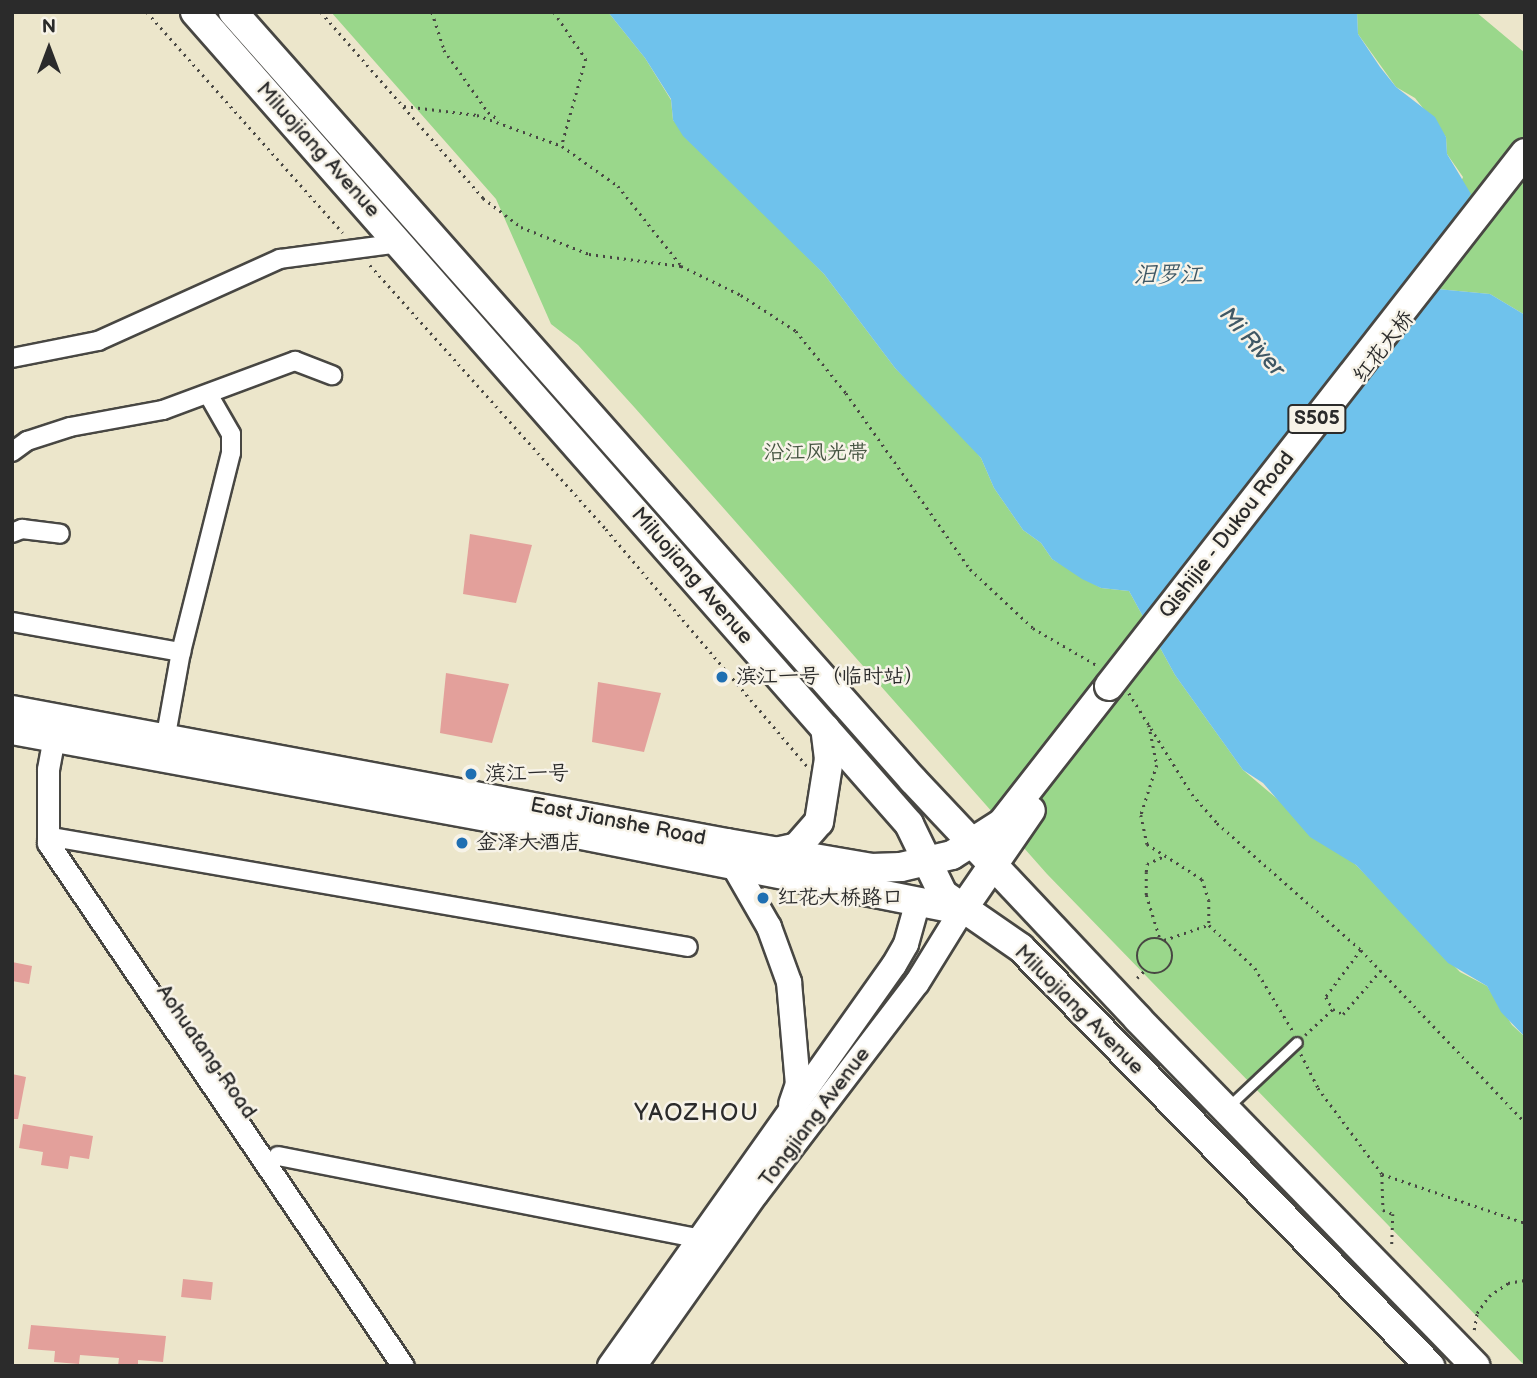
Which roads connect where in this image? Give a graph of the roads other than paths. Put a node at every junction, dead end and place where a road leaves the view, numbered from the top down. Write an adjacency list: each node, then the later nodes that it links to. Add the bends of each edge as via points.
1 (195, 12): 5 (main road, Miluojiang Avenue)
2 (233, 12): 21 (main road, Miluojiang Avenue)
3 (1525, 153): 14 (main road, Qishijie - Dukou Road / S505, bridge)
4 (1525, 169): 14 (main road, 红花大桥 / S505)
5 (400, 243): 6 (street, via 280,259 98,341); 17 (main road, Miluojiang Avenue)
6 (12, 358)
7 (332, 375): 8 (street, via 295,361)
8 (208, 394): 9 (street, via 163,410 70,427 27,441); 13 (street, via 231,434 231,453)
9 (12, 452)
10 (12, 533): 11 (street, via 22,529)
11 (60, 534)
12 (12, 622): 13 (street)
13 (181, 652): 19 (street)
14 (1115, 685): 21 (main road, S505, via 1002,823); 24 (main road, S505)
15 (12, 710): 16 (main road, East Jianshe Road)
16 (62, 728): 18 (main road, East Jianshe Road); 19 (main road, East Jianshe Road); 20 (street); 25 (main road, East Jianshe Road); 34 (street, via 48,769 48,843)
17 (825, 728): 22 (main road, via 829,759 819,822 797,847); 23 (main road, Miluojiang Avenue, via 909,824)
18 (12, 730)
19 (166, 735): 22 (main road, East Jianshe Road)
20 (58, 838): 28 (street); 32 (street, Aohuatang Road)
21 (973, 844): 23 (main road, East Jianshe Road); 24 (main road, Miluojiang Avenue)
22 (776, 852): 23 (main road, East Jianshe Road, via 871,868)
23 (930, 863): 26 (main road, Tongjiang Avenue); 27 (main road, Miluojiang Avenue, via 939,888)
24 (994, 866): 27 (main road, Tongjiang Avenue / S505); 30 (main road, Miluojiang Avenue)
25 (735, 868): 26 (main road, East Jianshe Road, via 784,873); 31 (main road, via 769,927 789,982 798,1084)
26 (918, 901): 27 (main road, East Jianshe Road); 31 (main road, Tongjiang Avenue, via 906,944 894,965)
27 (962, 910): 33 (main road, Tongjiang Avenue, via 917,983); 38 (main road, Miluojiang Avenue, via 1021,948)
28 (688, 947)
29 (1297, 1042): 30 (lane)
30 (1226, 1110): 39 (main road, Miluojiang Avenue)
31 (785, 1123): 33 (main road, Tongjiang Avenue)
32 (278, 1156): 33 (street); 35 (street, Aohuatang Road)
33 (712, 1242): 36 (main road, Tongjiang Avenue); 37 (main road, Tongjiang Avenue)
34 (404, 1366)
35 (417, 1366)
36 (610, 1366)
37 (634, 1366)
38 (1430, 1366)
39 (1476, 1366)

